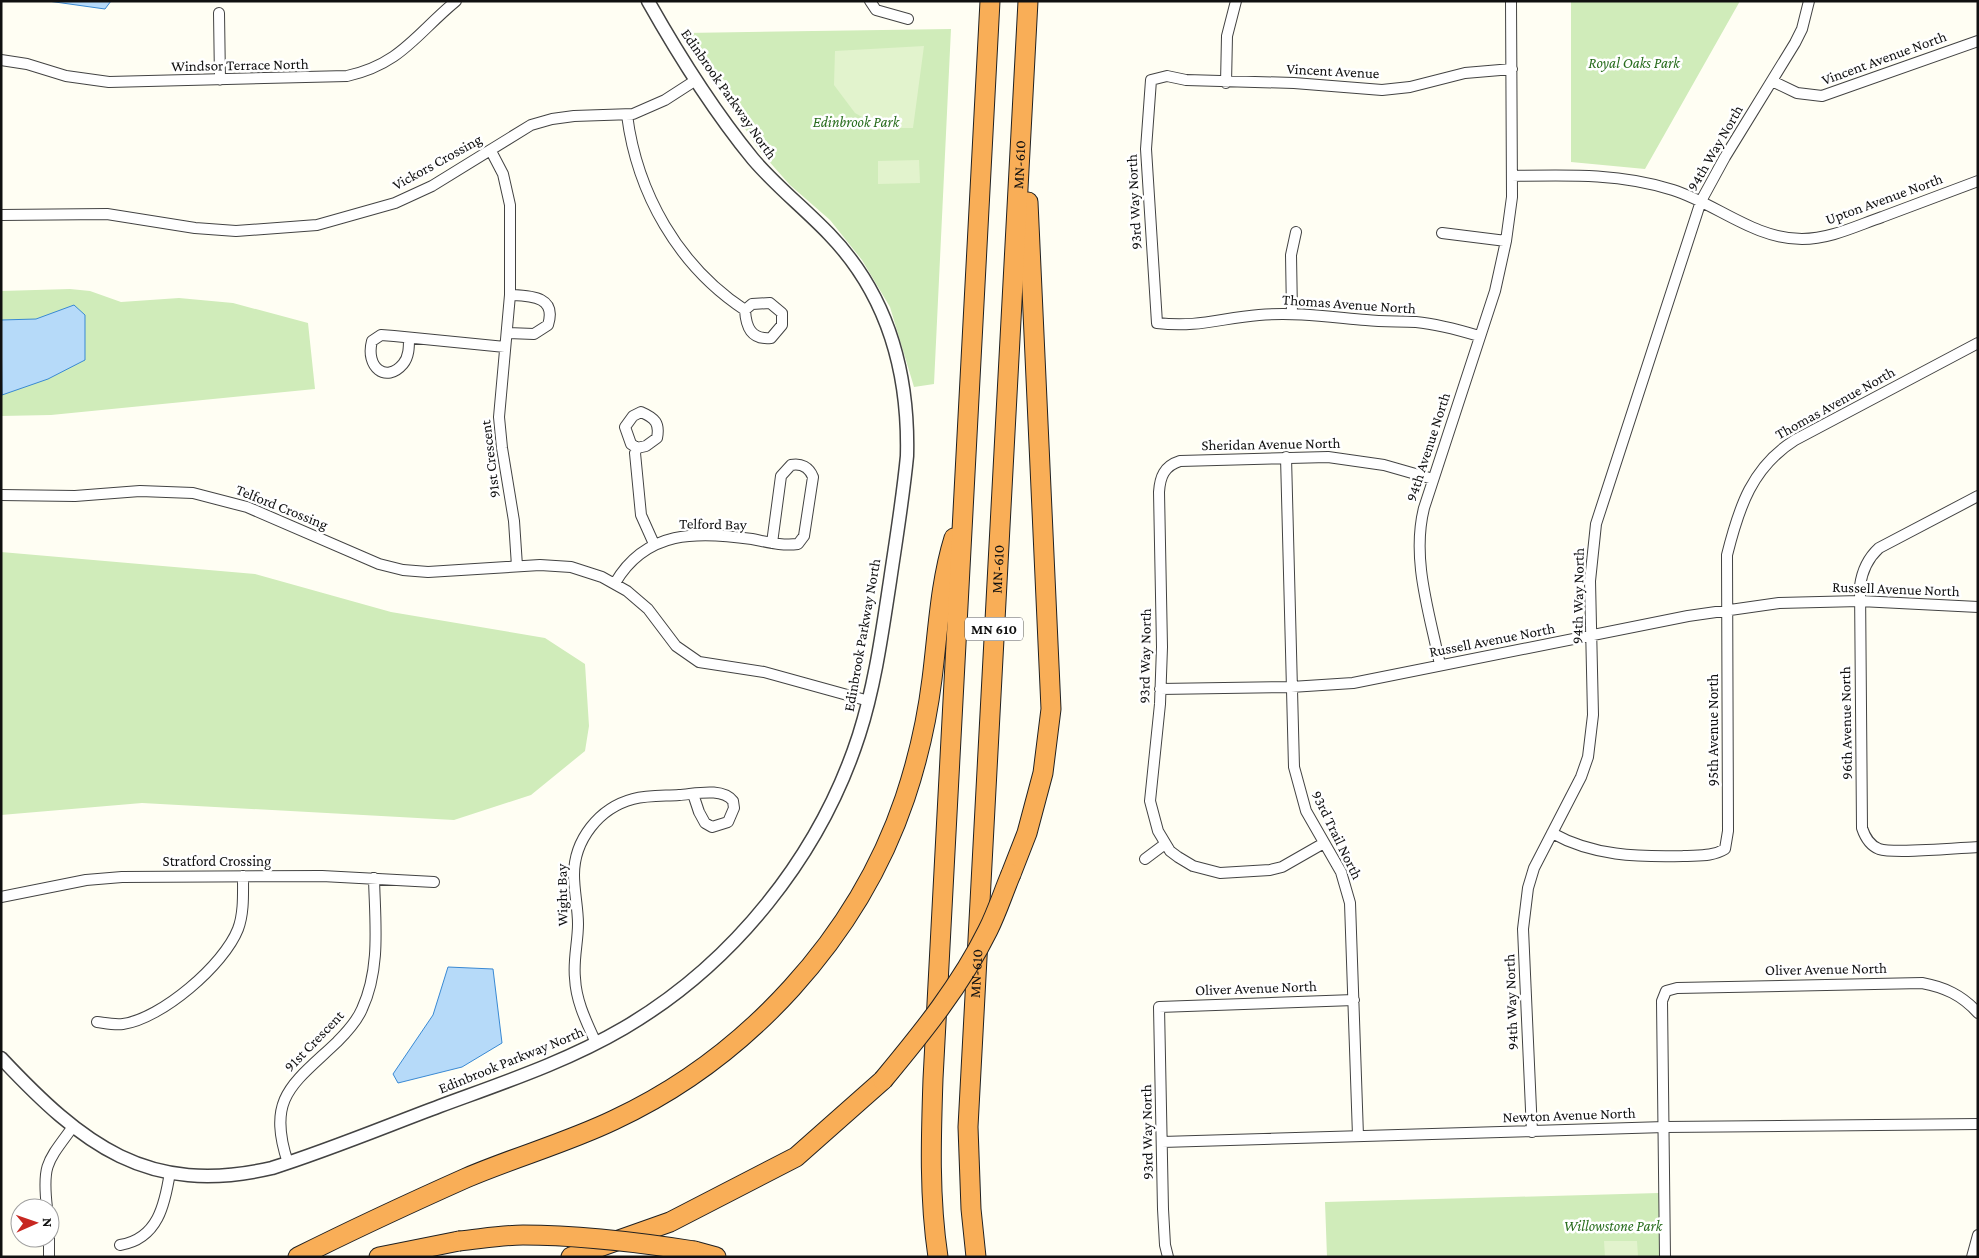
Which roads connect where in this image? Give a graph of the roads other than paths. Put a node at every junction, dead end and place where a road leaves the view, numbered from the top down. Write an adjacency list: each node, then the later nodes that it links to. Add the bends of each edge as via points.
1 (456, 1): 15 (street, Windsor Terrace North, via 398,55 365,72 328,78)
2 (648, 1): 16 (street, Edinbrook Parkway North)
3 (870, 1): 11 (street, via 876,10)
4 (990, 1): 44 (highway, MN 610)
5 (1028, 1): 89 (highway, MN-610 / MN 610, via 968,1127 970,1201)
6 (1034, 1): 86 (highway, bridge, via 1028,145 1029,233 1051,709 1043,773 1027,833 988,930 963,975 924,1032 883,1080 796,1156 670,1222)
7 (1236, 1): 19 (street, via 1227,36)
8 (1511, 1): 14 (street, 94th Avenue North)
9 (1809, 1): 18 (street, 94th Way North, via 1802,30)
10 (219, 13): 15 (street)
11 (908, 19)
12 (1978, 41): 18 (street, Vincent Avenue North, via 1822,96 1797,94)
13 (1, 60): 15 (street, Windsor Terrace North, via 28,64 66,76 109,82)
14 (1512, 69): 19 (street, Vincent Avenue, via 1465,73 1410,87 1382,90 1294,83); 22 (street, 94th Avenue North)
15 (220, 80)
16 (696, 80): 20 (street, Vickors Crossing, via 665,100); 56 (street, Edinbrook Parkway North, via 753,159 830,235 851,262 878,303 894,343 906,399 907,456 882,632)
17 (1151, 80): 19 (street, Vincent Avenue, via 1167,76); 32 (street, 93rd Way North, via 1146,149)
18 (1772, 81): 24 (street, 94th Way North)
19 (1226, 83)
20 (627, 114): 21 (street, Vickors Crossing, via 552,119 531,125); 30 (street, via 635,157 657,213 691,263 712,285)
21 (491, 151): 25 (street, Vickors Crossing, via 432,186 395,203 317,225 236,231 107,214); 29 (street, 91st Crescent, via 503,174 510,205)
22 (1512, 176): 24 (street, Upton Avenue North, via 1616,176 1667,188); 28 (street, 94th Avenue North)
23 (1978, 181): 24 (street, Upton Avenue North, via 1842,232 1804,239 1765,233)
24 (1701, 201): 52 (street, 94th Way North, via 1596,524 1590,581)
25 (1, 216)
26 (1296, 232): 31 (street, via 1291,255)
27 (1442, 233): 28 (street)
28 (1506, 241): 34 (street, 94th Avenue North)
29 (510, 295): 33 (street, 91st Crescent); 33 (street, via 537,298 549,308 550,316 548,325 534,334)
30 (745, 310)
31 (1292, 313): 32 (street, Thomas Avenue North, via 1180,326); 34 (street, Thomas Avenue North, via 1416,322)
32 (1157, 323)
33 (507, 333): 37 (street, 91st Crescent)
34 (1480, 336): 41 (street, 94th Avenue North)
35 (410, 338): 35 (street, via 381,335 372,342 371,362 378,370 396,370 408,354); 37 (street)
36 (1978, 343): 51 (street, Thomas Avenue North, via 1795,440 1765,464 1749,490 1727,554)
37 (505, 347): 47 (street, 91st Crescent, via 499,417)
38 (637, 448): 46 (street, via 641,515)
39 (1286, 457): 40 (street, Sheridan Avenue North, via 1188,460); 41 (street, Sheridan Avenue North, via 1356,459); 54 (street, 93rd Trail North)
40 (1167, 467): 55 (street, 93rd Way North, via 1161,477 1159,492)
41 (1433, 479): 53 (street, 94th Avenue North, via 1420,523 1418,553)
42 (1, 495): 47 (street, Telford Crossing, via 75,496 140,491 193,494 247,507 379,564 403,570 428,572)
43 (1978, 496): 49 (street, via 1879,548 1870,556 1864,567)
44 (962, 513): 84 (highway, via 946,563 927,714 914,770 893,831 849,915 790,990 718,1056 642,1106 468,1177); 88 (highway, MN 610, via 930,1152)
45 (772, 543): 45 (street, Telford Bay, via 781,476 791,465 804,466 813,477 804,536 798,544 782,546); 46 (street, Telford Bay, via 704,536 672,538)
46 (654, 544): 48 (street, Telford Bay, via 628,563)
47 (517, 566): 48 (street, Telford Crossing, via 570,567)
48 (615, 583): 56 (street, Telford Crossing, via 648,609 679,650 698,662 764,672)
49 (1860, 601): 50 (street, Russell Avenue North); 51 (street, Russell Avenue North, via 1779,603); 61 (street, 96th Avenue North, via 1862,828 1870,844 1886,850)
50 (1978, 607)
51 (1727, 609): 52 (street, Russell Avenue North); 58 (street, 95th Avenue North, via 1728,832 1725,849 1706,855 1627,856 1584,847)
52 (1592, 635): 53 (street, Russell Avenue North); 58 (street, 94th Way North, via 1593,715 1588,757)
53 (1440, 666): 54 (street, Russell Avenue North, via 1353,683)
54 (1291, 687): 55 (street, Russell Avenue North); 59 (street, 93rd Trail North, via 1294,768 1306,811)
55 (1160, 689): 60 (street, 93rd Way North, via 1150,801 1153,818)
56 (868, 701): 71 (street, Edinbrook Parkway North, via 848,764 826,812 797,863 763,909 724,951 681,988 624,1028)
57 (693, 794): 71 (street, Wight Bay, via 649,796 616,806 590,827 581,842 575,858 574,875 578,926 574,976 577,999)
58 (1552, 833): 76 (street, 94th Way North, via 1534,868 1524,908)
59 (1324, 843): 60 (street, via 1276,868 1220,873 1193,866); 67 (street, 93rd Trail North, via 1341,872 1350,903)
60 (1165, 844): 62 (street)
61 (1978, 848)
62 (1145, 859)
63 (243, 876): 64 (street, Stratford Crossing); 66 (street, Stratford Crossing, via 107,878); 70 (street, via 242,916 224,954 178,996 148,1015 123,1024)
64 (374, 878): 65 (street, Stratford Crossing); 79 (street, 91st Crescent, via 375,966 368,995 353,1024 287,1093 279,1118 279,1133)
65 (434, 882)
66 (1, 897)
67 (1354, 1000): 68 (street, Oliver Avenue North); 77 (street, 93rd Trail North)
68 (1159, 1007): 78 (street, 93rd Way North)
69 (1978, 1013): 74 (street, Oliver Avenue North, via 1956,994 1922,982 1677,988 1666,991 1662,1000)
70 (97, 1022)
71 (596, 1042): 79 (street, Edinbrook Parkway North, via 526,1074)
72 (1, 1058): 75 (street, Edinbrook Parkway North)
73 (1978, 1124): 74 (street, Newton Avenue North)
74 (1665, 1127): 76 (street, Newton Avenue North); 91 (street)
75 (72, 1128): 80 (street, Edinbrook Parkway North, via 108,1151); 81 (street, via 50,1158 44,1174)
76 (1532, 1132): 77 (street, Newton Avenue North)
77 (1358, 1136): 78 (street, Newton Avenue North)
78 (1162, 1142): 90 (street, 93rd Way North)
79 (288, 1163): 80 (street, Edinbrook Parkway North, via 229,1176)
80 (170, 1172): 83 (street, via 163,1209 157,1222 135,1240)
81 (46, 1198)
82 (1978, 1235): 92 (street)
83 (120, 1245)
84 (298, 1257)
85 (379, 1257): 87 (highway, bridge, via 459,1241 521,1235 629,1240)
86 (571, 1257)
87 (716, 1257)
88 (938, 1257)
89 (976, 1257)
90 (1168, 1257)
91 (1665, 1257)
92 (1972, 1257)

